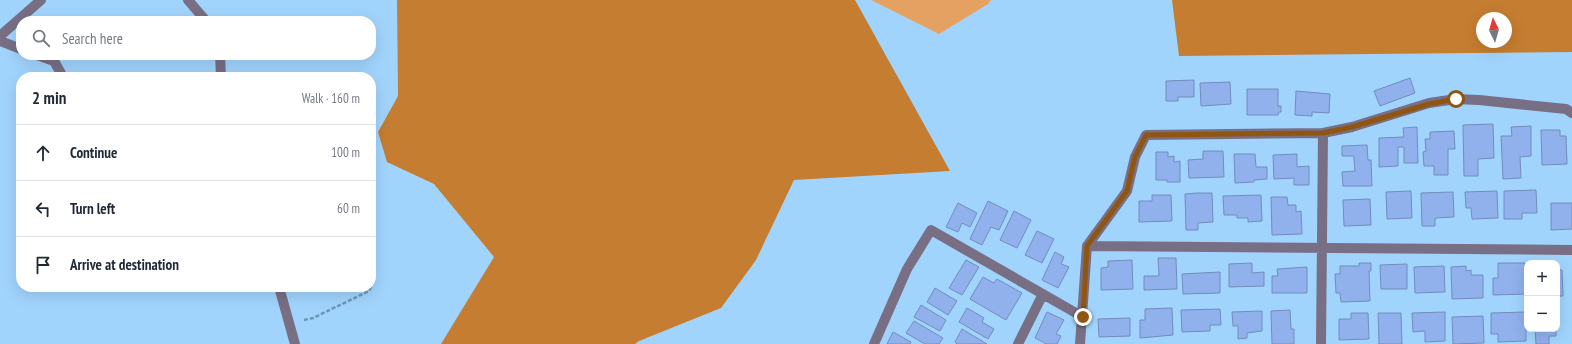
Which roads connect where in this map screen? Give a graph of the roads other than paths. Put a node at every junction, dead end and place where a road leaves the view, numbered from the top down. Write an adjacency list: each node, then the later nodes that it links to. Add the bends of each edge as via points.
1 (42, 0): 3 (street)
2 (188, 0): 4 (street)
3 (23, 16)
4 (202, 16)
5 (16, 22): 6 (street)
6 (0, 36)
7 (0, 41): 8 (street)
8 (16, 47)
9 (51, 60): 11 (street)
10 (221, 60): 12 (street)
11 (60, 72)
12 (221, 72)
13 (1572, 113): 14 (street, via 1566,109 1456,99)
14 (1323, 133): 15 (street, via 1146,135 1135,157 1127,191); 16 (street)
15 (1087, 246): 16 (street); 20 (street)
16 (1322, 248): 17 (street); 25 (street)
17 (1572, 250)
18 (280, 292): 21 (street)
19 (1043, 294): 20 (street); 22 (street, via 932,230 907,269); 23 (street)
20 (1083, 317): 24 (street)
21 (295, 344)
22 (874, 344)
23 (1018, 344)
24 (1080, 344)
25 (1321, 344)

